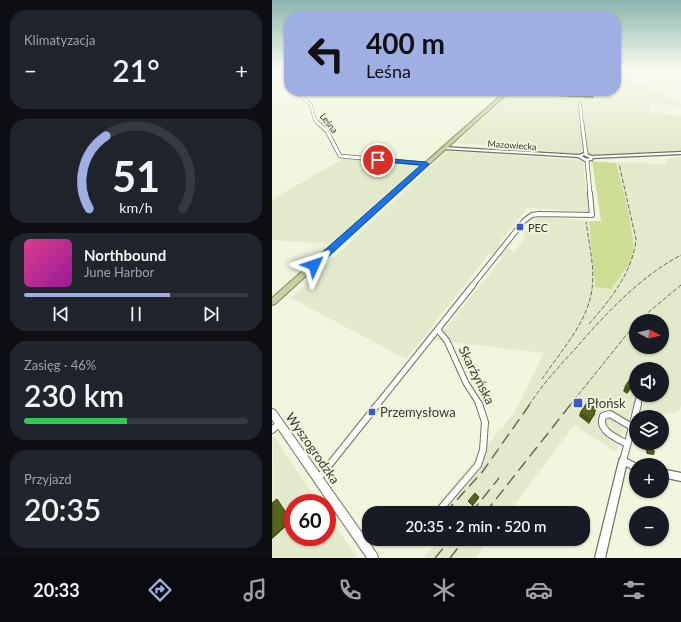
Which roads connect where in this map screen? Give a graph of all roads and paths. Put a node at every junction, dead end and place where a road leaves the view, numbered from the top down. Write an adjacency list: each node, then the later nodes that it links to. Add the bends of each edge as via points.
1 (301, 96): 10 (street, Leśna, via 311,105 315,120 327,131 340,156)
2 (502, 96): 4 (main road)
3 (580, 104): 6 (street)
4 (444, 148): 7 (street, Mazowiecka); 10 (main road)
5 (681, 153): 8 (street)
6 (586, 154): 7 (street); 8 (street)
7 (580, 156): 9 (street)
8 (592, 157): 9 (street)
9 (587, 160): 12 (street, via 592,215 539,214 527,218)
10 (426, 164): 11 (main road)
11 (272, 302)
12 (438, 330): 23 (street); 24 (street, Skarżyńska, via 447,341 466,382 481,406 485,422 483,450 478,466)
13 (272, 413): 14 (main road, Wyszogrodzka)
14 (280, 424): 16 (street); 23 (main road, Wyszogrodzka)
15 (629, 425): 18 (street, via 610,414 603,416 600,421 605,430)
16 (272, 430)
17 (629, 437): 18 (street)
18 (627, 444): 19 (street)
19 (623, 461): 20 (street); 28 (street)
20 (629, 464)
21 (669, 474): 22 (street)
22 (681, 477)
23 (318, 479): 26 (main road, Wyszogrodzka)
24 (442, 506)
25 (362, 536): 26 (street)
26 (359, 538): 27 (main road, Wyszogrodzka)
27 (373, 558)
28 (600, 558)

